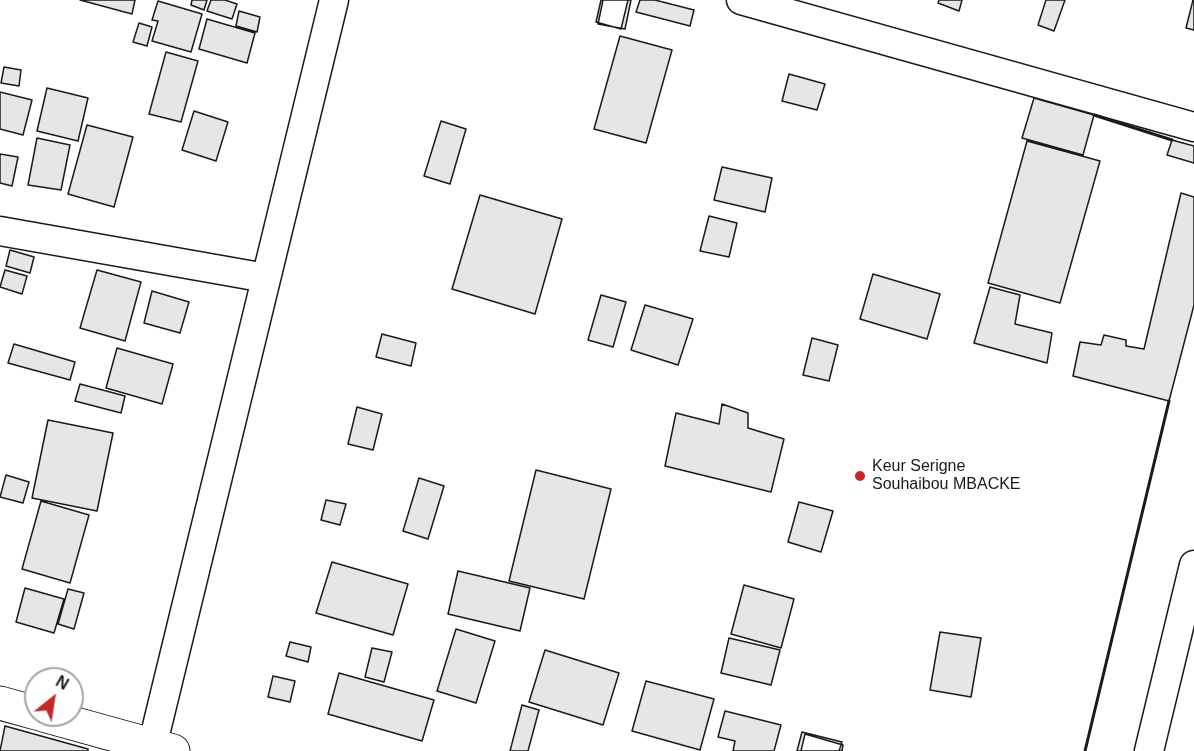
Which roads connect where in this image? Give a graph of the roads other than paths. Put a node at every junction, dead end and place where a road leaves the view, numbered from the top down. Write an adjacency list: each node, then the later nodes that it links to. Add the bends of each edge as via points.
1 (334, 0): 6 (street)
2 (741, 0): 3 (street)
3 (820, 11): 4 (street)
4 (1194, 127)
5 (0, 231): 6 (street)
6 (266, 278): 11 (street)
7 (1194, 565): 12 (street)
8 (0, 703): 9 (street)
9 (24, 710)
10 (84, 727): 11 (street)
11 (159, 749)
12 (1149, 751)

